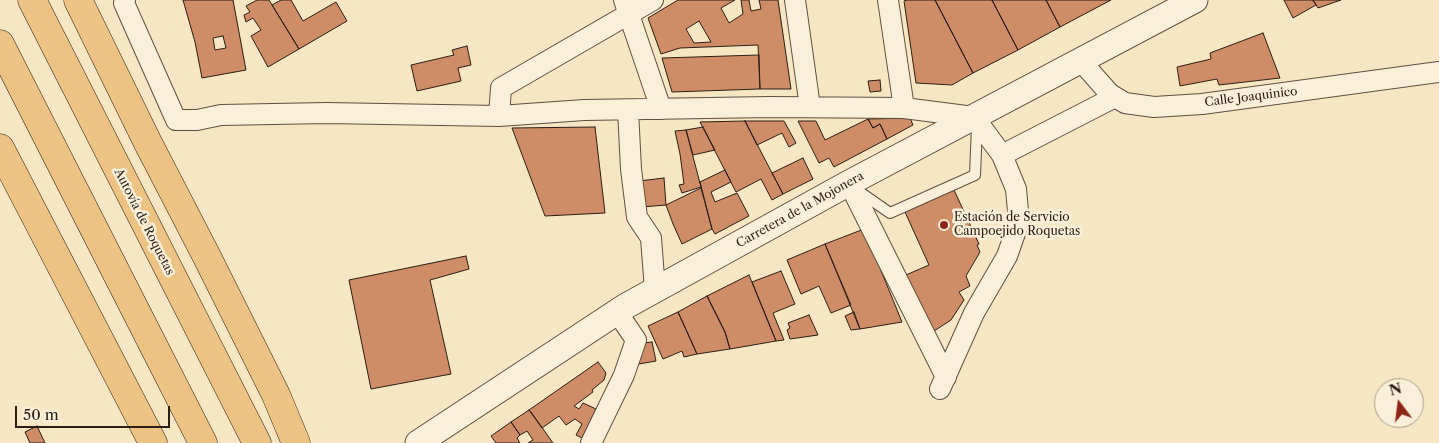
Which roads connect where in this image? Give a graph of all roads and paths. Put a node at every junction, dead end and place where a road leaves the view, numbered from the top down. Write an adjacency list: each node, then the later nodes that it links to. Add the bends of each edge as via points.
1 (32, 0): 26 (highway, Autovía de Roquetas)
2 (78, 0): 27 (highway, via 276,396)
3 (125, 0): 17 (street, via 176,120 221,115 326,113)
4 (654, 0): 8 (street)
5 (795, 0): 13 (street)
6 (888, 0): 14 (street)
7 (1195, 0): 10 (street, Carretera de la Mojonera)
8 (627, 7): 15 (street); 17 (street, via 501,88)
9 (0, 44): 24 (highway)
10 (1080, 60): 12 (street, Calle Joaquinico); 18 (street, Carretera de la Mojonera)
11 (1439, 72): 12 (street, Calle Joaquinico, via 1154,108 1125,103)
12 (1115, 97): 20 (street)
13 (810, 107): 14 (street); 15 (street)
14 (904, 108): 18 (street)
15 (661, 109): 16 (street)
16 (628, 110): 17 (street); 22 (street, via 636,217 651,238)
17 (499, 116)
18 (976, 119): 20 (street); 21 (street, Carretera de la Mojonera); 21 (lane, via 975,175 890,213)
19 (0, 148): 25 (highway)
20 (1002, 155): 21 (street, via 1016,189 1019,222 1007,256 974,313 943,383)
21 (849, 183): 22 (street, Carretera de la Mojonera)
22 (655, 290): 23 (street, Carretera de la Mojonera)
23 (617, 312): 28 (street, Carretera de la Mojonera); 29 (street, via 636,340 624,375)
24 (198, 433)
25 (153, 443)
26 (257, 443)
27 (296, 443)
28 (418, 443)
29 (591, 443)

